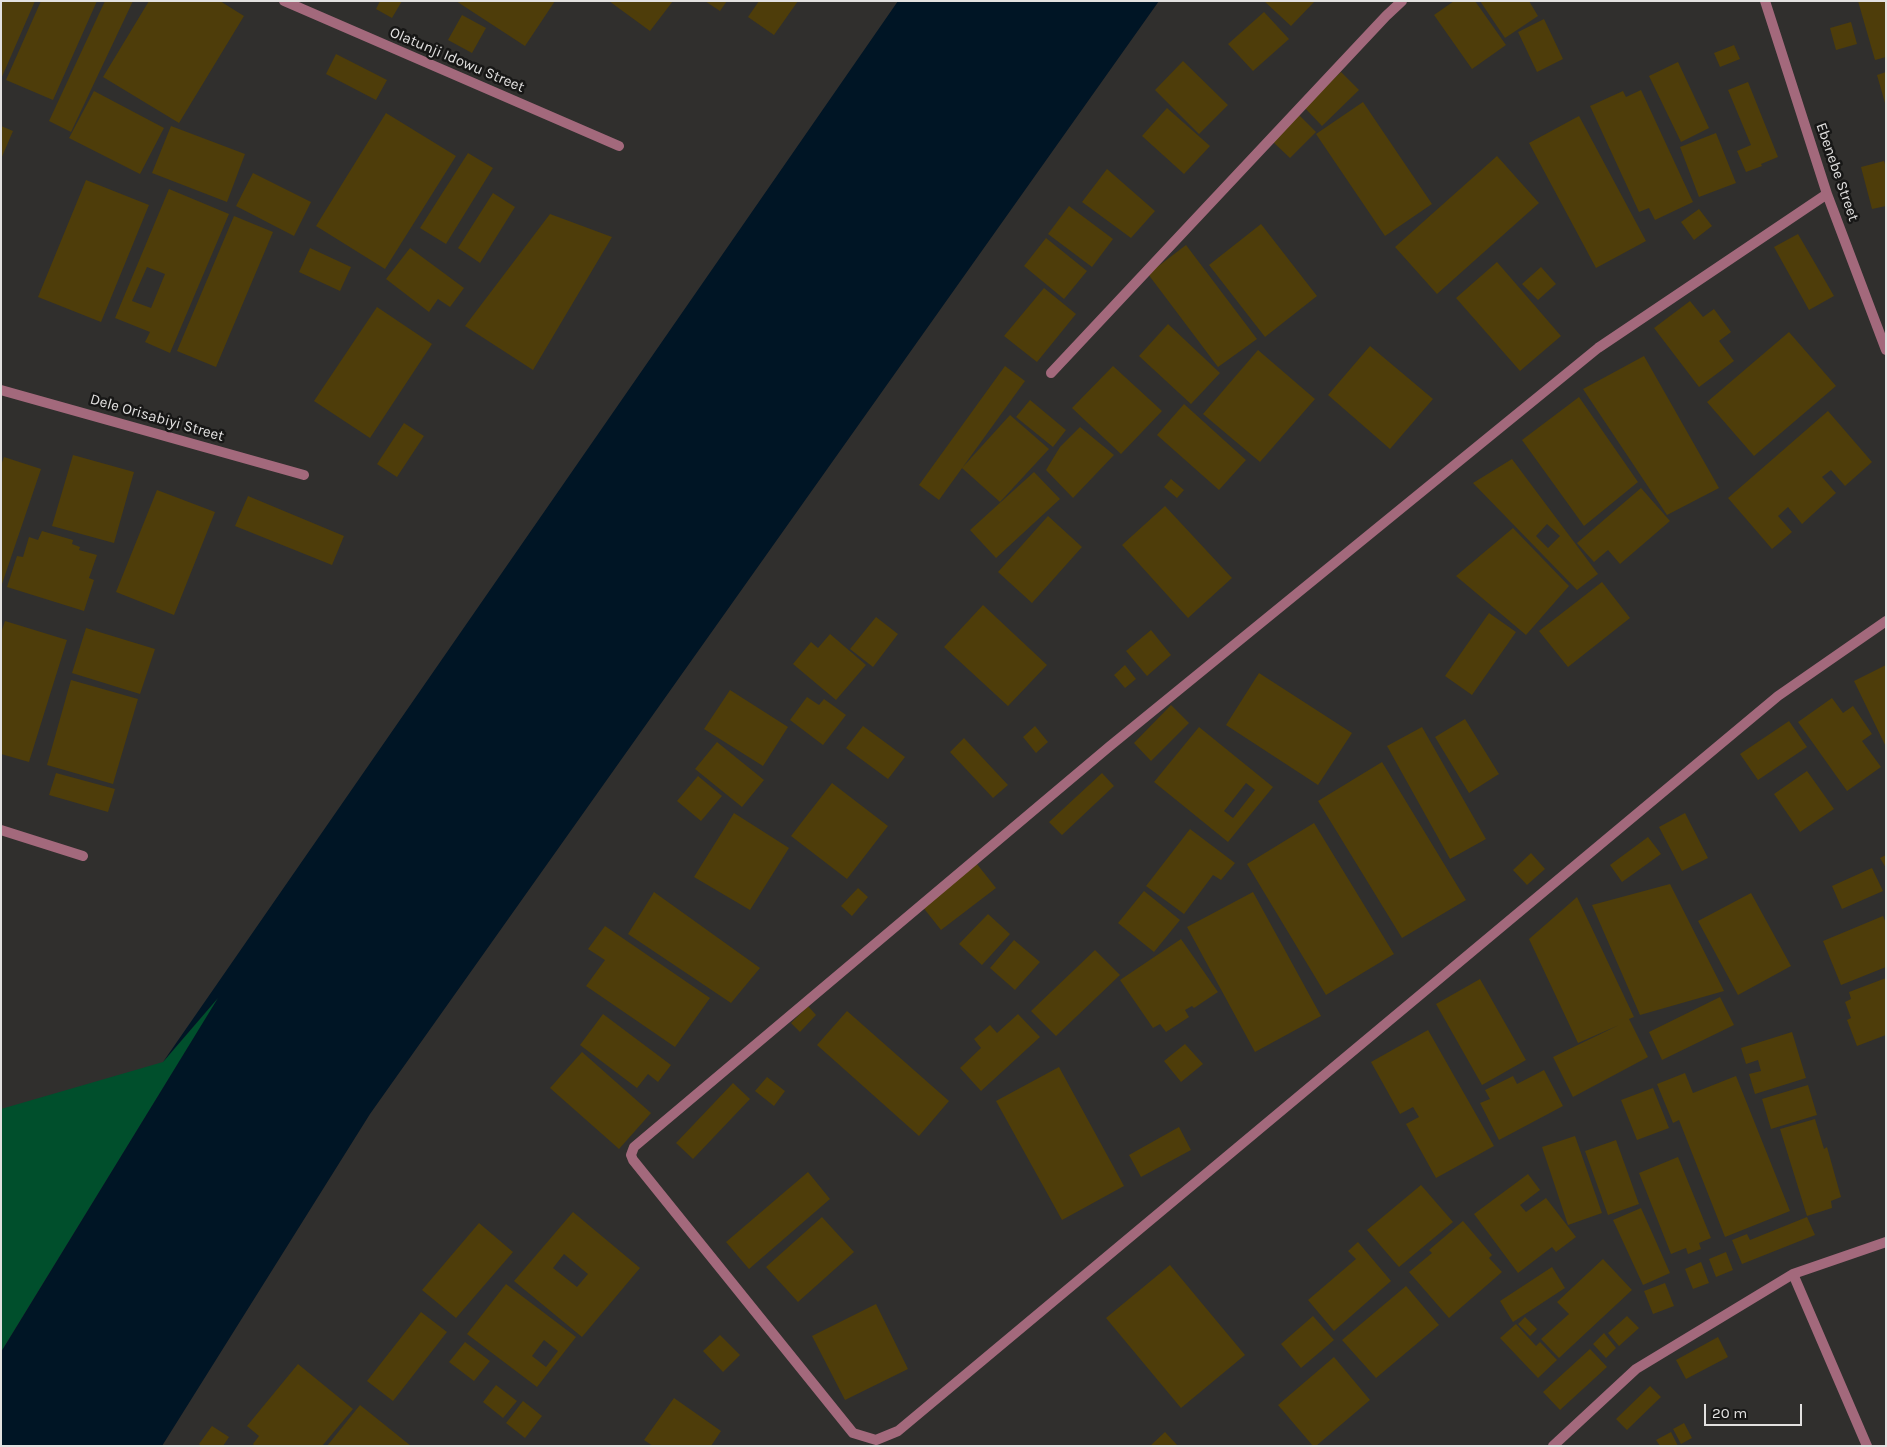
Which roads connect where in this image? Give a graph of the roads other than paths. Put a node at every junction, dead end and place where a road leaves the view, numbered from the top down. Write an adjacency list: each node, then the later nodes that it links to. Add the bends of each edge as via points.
1 (284, 1): 4 (street, Olatunji Idowu Street)
2 (1402, 1): 7 (street)
3 (1765, 1): 5 (street, Ebenebe Street)
4 (619, 146)
5 (1827, 194): 6 (street, Ebenebe Street); 10 (street, via 1598,348 1118,739 728,1067 634,1147 633,1160 853,1433 876,1440 898,1431 1778,696)
6 (1886, 350)
7 (1052, 373)
8 (1, 390): 9 (street, Dele Orisabiyi Street)
9 (304, 475)
10 (1886, 621)
11 (1, 830): 12 (street)
12 (83, 856)
13 (1886, 1242): 14 (street)
14 (1793, 1274): 15 (street, via 1636,1369); 16 (street)
15 (1553, 1446)
16 (1867, 1446)

